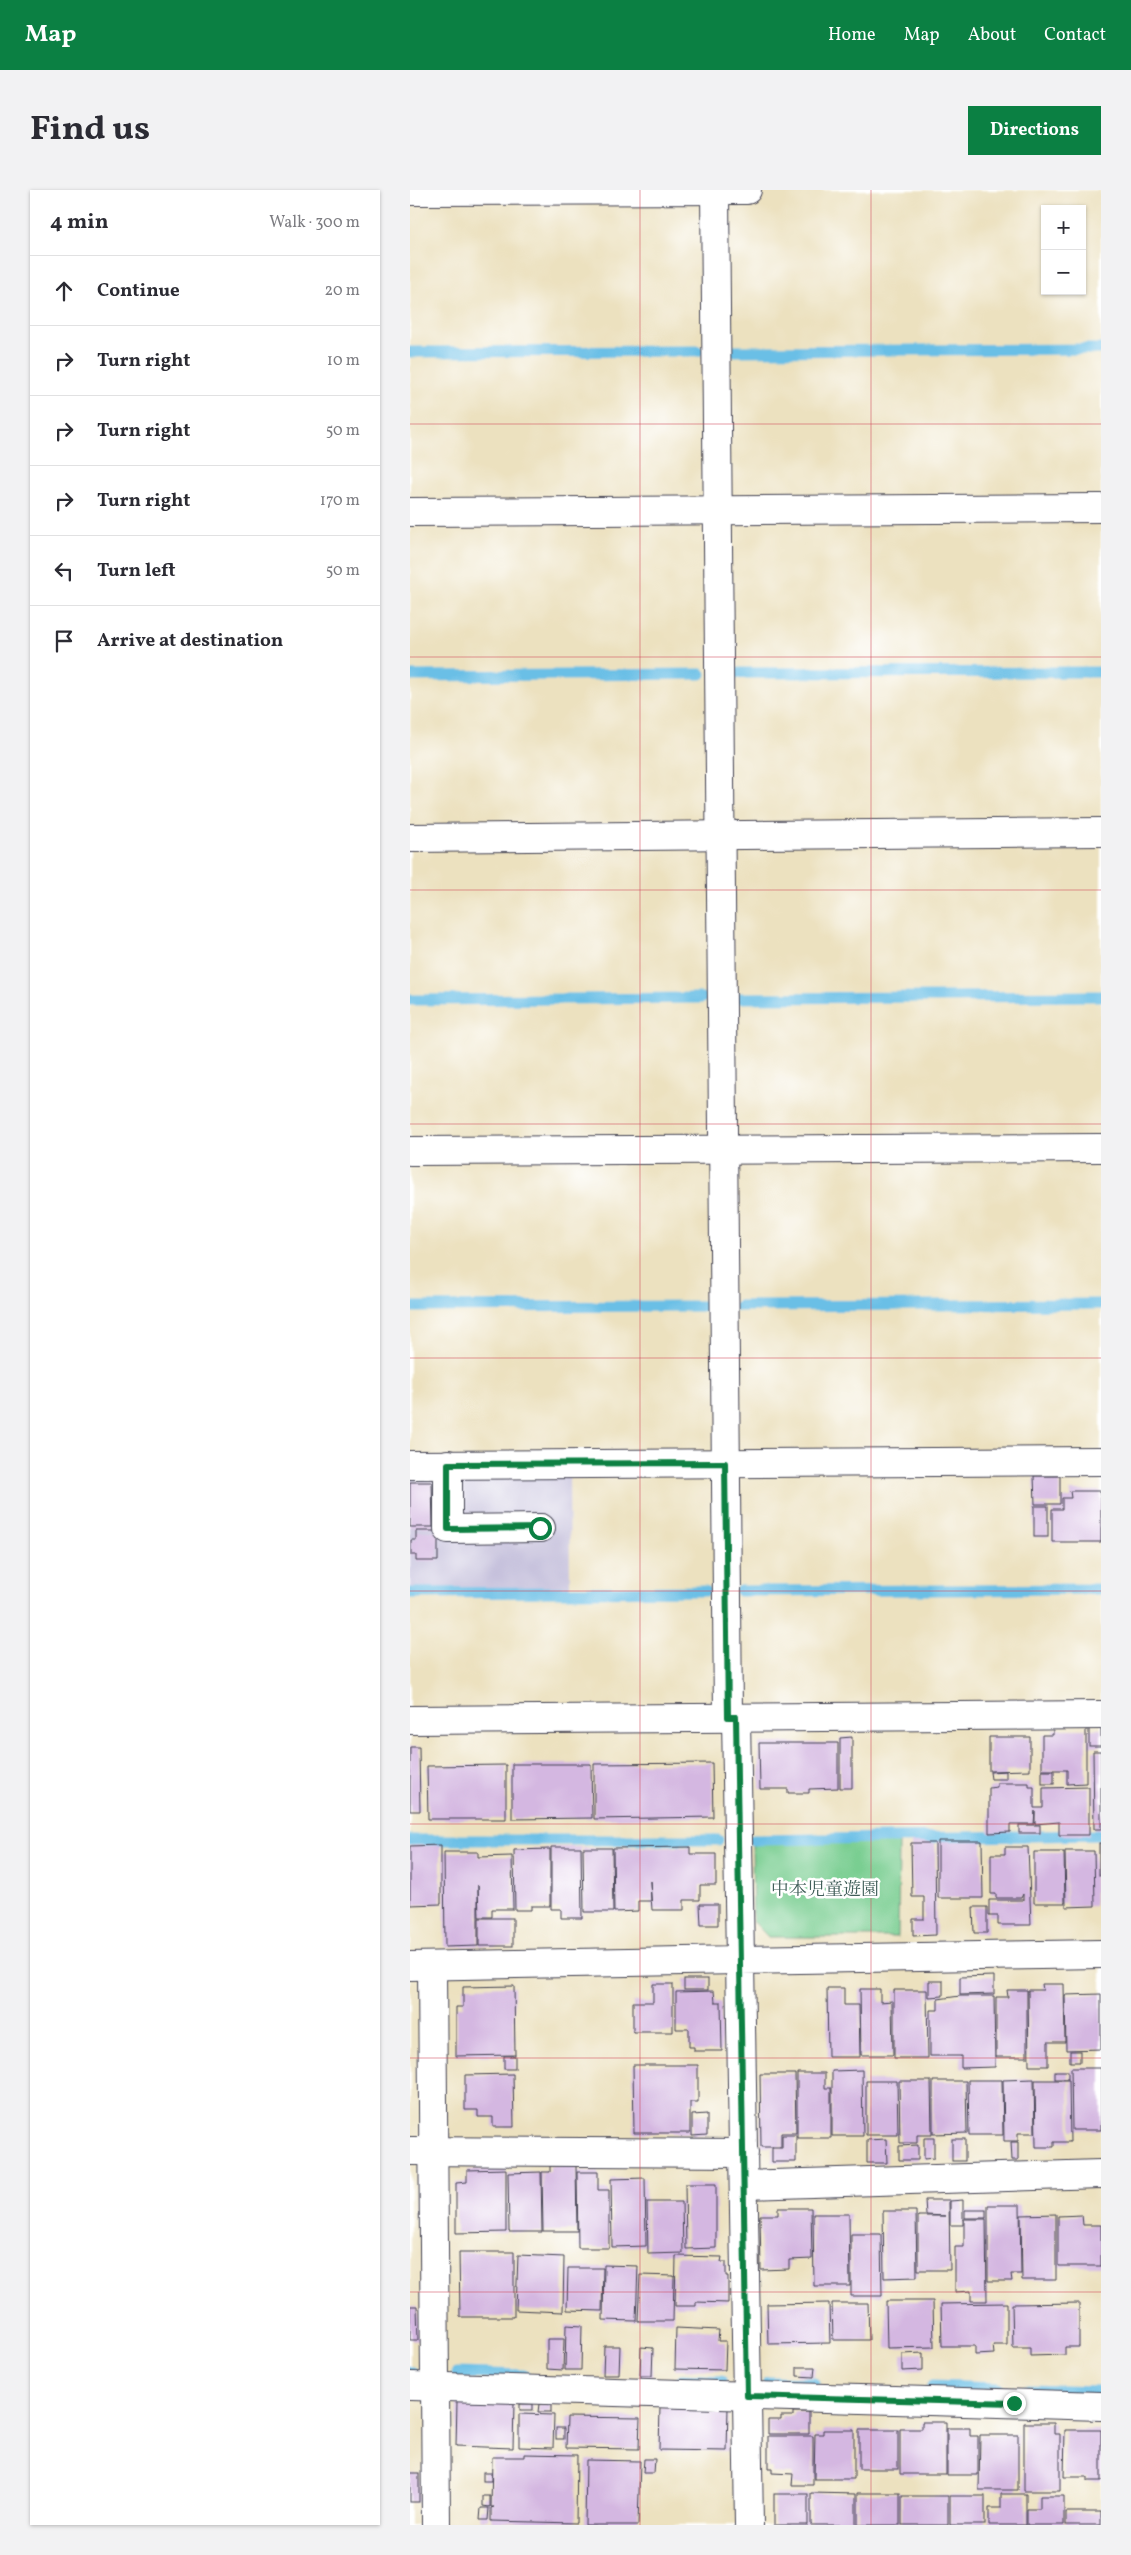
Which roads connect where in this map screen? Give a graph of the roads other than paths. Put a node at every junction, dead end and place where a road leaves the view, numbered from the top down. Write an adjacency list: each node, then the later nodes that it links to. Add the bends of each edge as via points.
1 (715, 190): 2 (street); 3 (street); 5 (street)
2 (747, 190)
3 (410, 191)
4 (1101, 508): 5 (street)
5 (718, 510): 6 (street); 8 (street)
6 (410, 512)
7 (1101, 832): 8 (street)
8 (720, 835): 9 (street); 11 (street)
9 (410, 838)
10 (1101, 1148): 11 (street)
11 (723, 1150): 12 (street); 14 (street)
12 (410, 1151)
13 (1101, 1461): 14 (street)
14 (725, 1463): 16 (street); 19 (street)
15 (410, 1464): 16 (street)
16 (448, 1464): 17 (street, via 448,1529)
17 (540, 1528)
18 (1101, 1715): 19 (street)
19 (732, 1717): 20 (street); 22 (street)
20 (410, 1720)
21 (1101, 1954): 22 (street)
22 (740, 1960): 23 (street); 25 (street)
23 (421, 1966): 24 (street)
24 (423, 2151): 25 (street); 28 (street)
25 (744, 2153): 27 (street)
26 (1101, 2174): 27 (street)
27 (744, 2185): 29 (street)
28 (422, 2387): 29 (street); 31 (street)
29 (747, 2396): 30 (street); 32 (street)
30 (1101, 2406)
31 (436, 2525)
32 (749, 2525)

